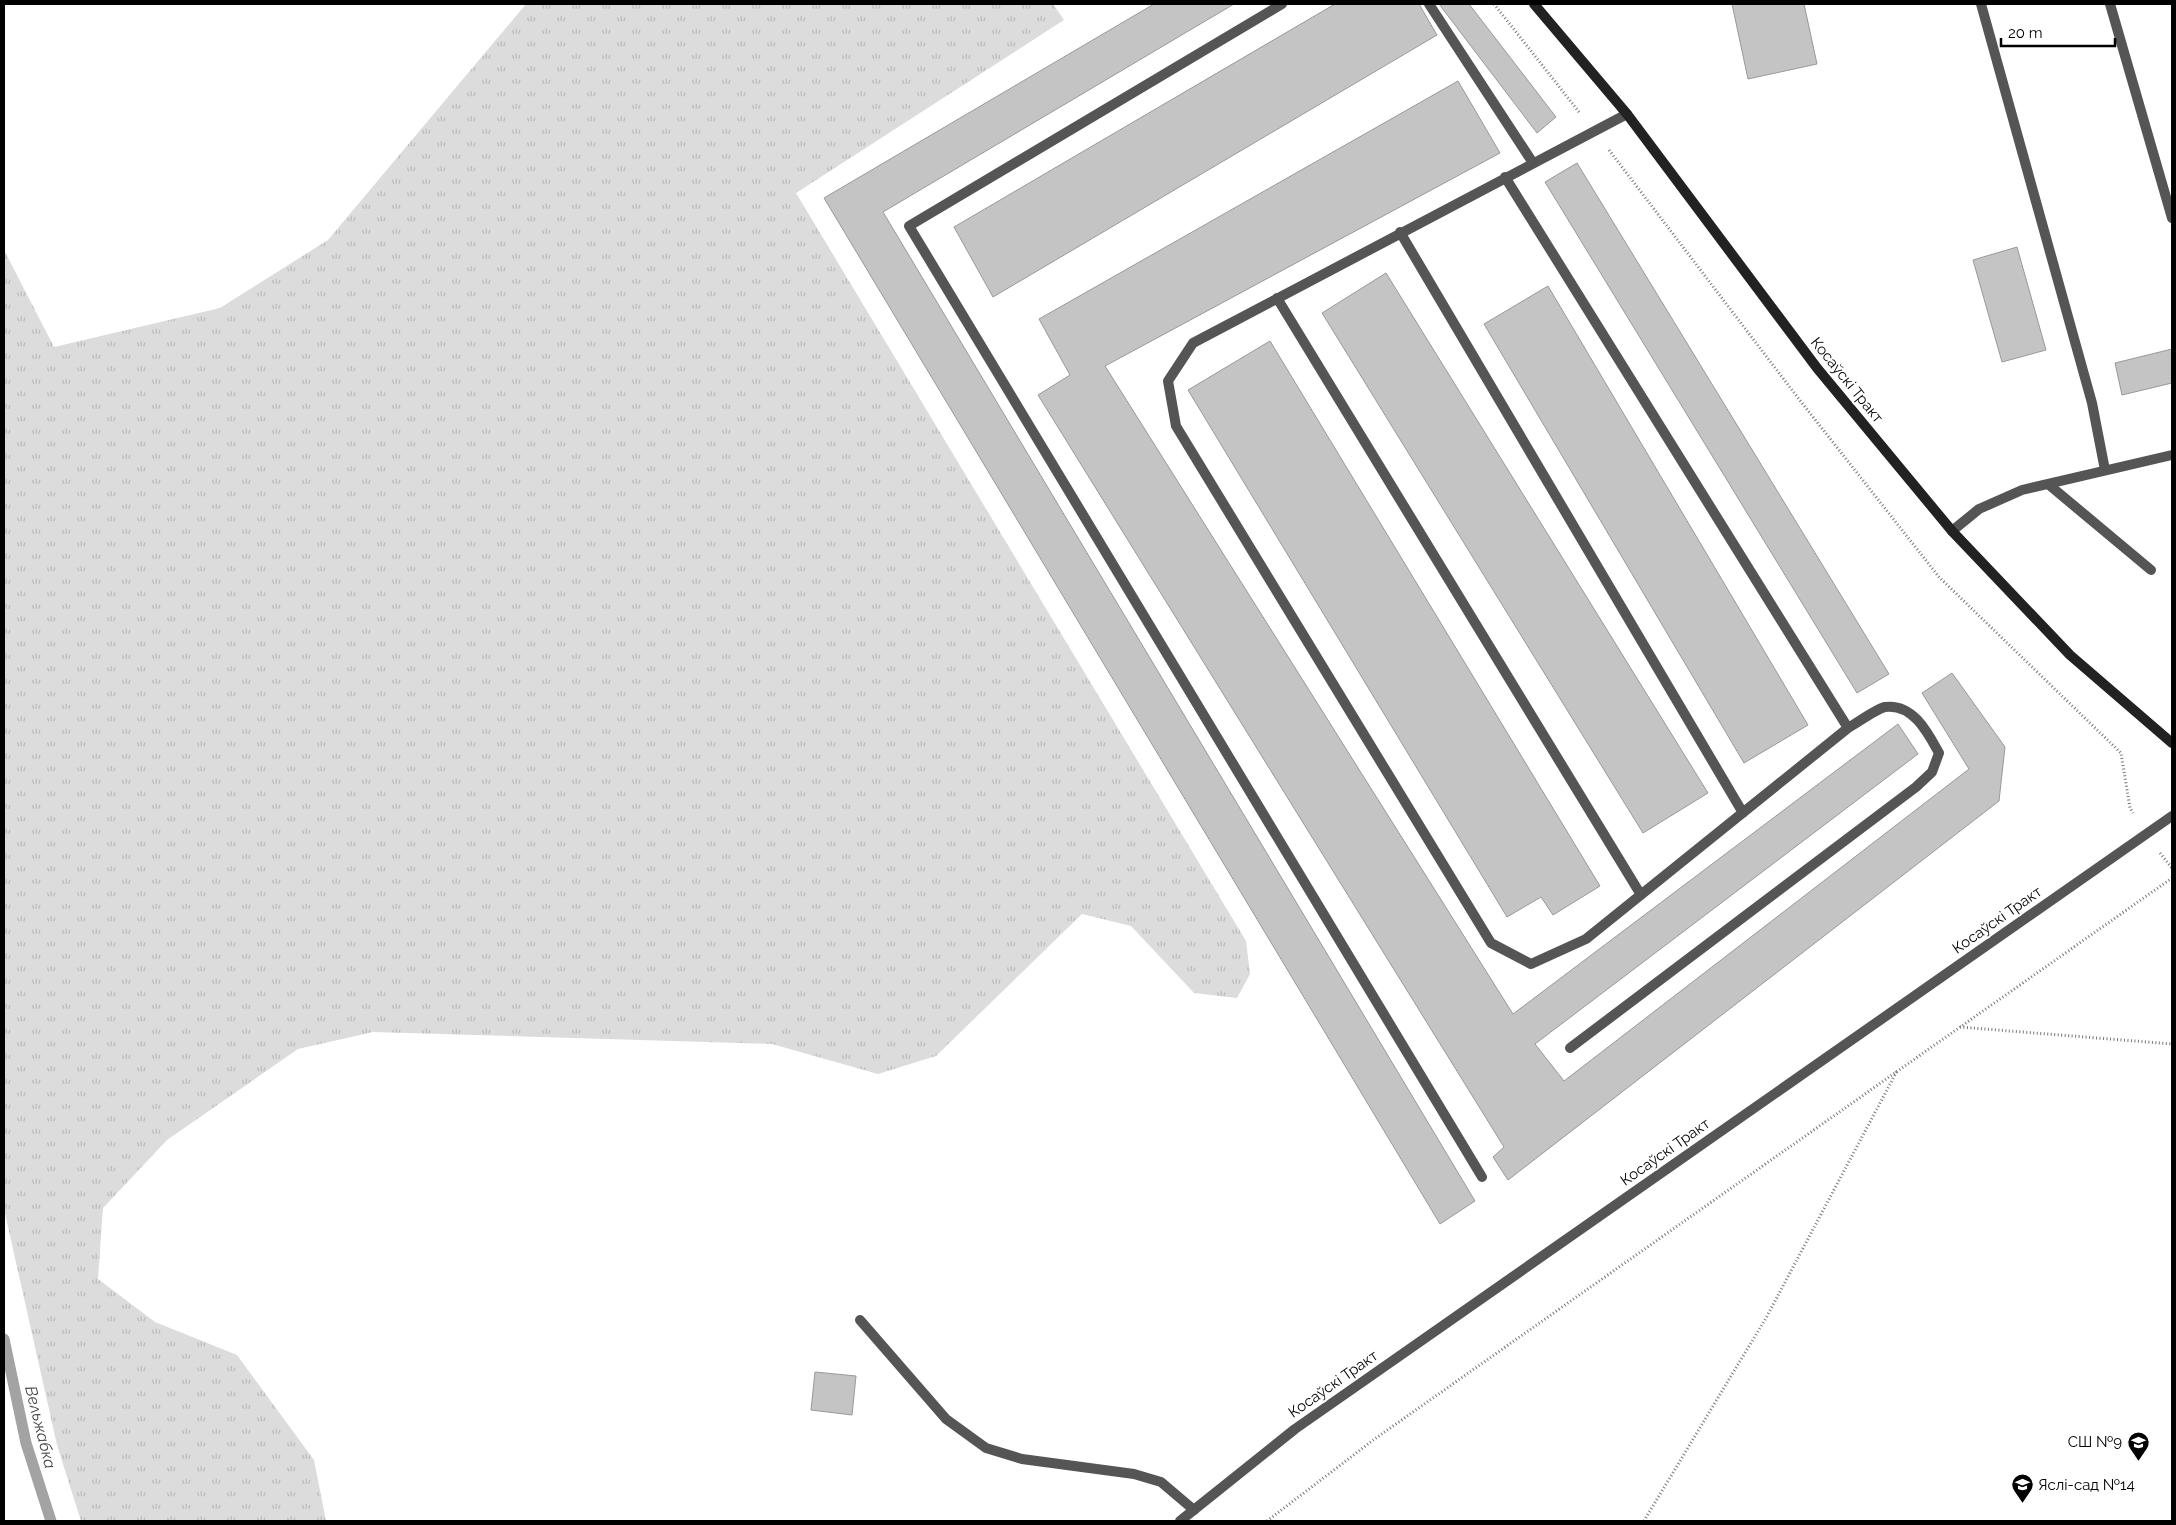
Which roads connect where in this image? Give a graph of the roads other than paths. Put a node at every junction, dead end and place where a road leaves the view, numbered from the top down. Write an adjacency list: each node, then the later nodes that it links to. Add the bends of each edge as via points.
1 (1282, 4): 23 (street, via 909,226)
2 (1429, 4): 7 (street)
3 (1534, 4): 6 (main road, Косаўскі Тракт)
4 (1981, 4): 13 (street, via 2092,403)
5 (2110, 4): 9 (street)
6 (1627, 114): 7 (street); 15 (main road, Косаўскі Тракт, via 1817,368)
7 (1533, 162): 8 (street)
8 (1505, 177): 10 (street); 17 (street)
9 (2172, 218)
10 (1400, 232): 11 (street); 19 (street)
11 (1277, 298): 21 (street); 21 (street, via 1192,342 1168,381 1176,426 1490,943 1531,964 1586,939)
12 (2172, 455): 13 (street)
13 (2105, 470): 14 (street)
14 (2048, 484): 15 (street, via 2022,490 1979,508); 16 (street)
15 (1952, 531): 18 (main road, Косаўскі Тракт, via 2070,655)
16 (2151, 570)
17 (1848, 728): 19 (street); 22 (street, via 1885,707 1908,711 1926,729 1939,752 1932,772)
18 (2172, 743)
19 (1743, 813): 21 (street)
20 (2172, 816): 25 (street, Косаўскі Тракт, via 1295,1429)
21 (1641, 895)
22 (1570, 1048)
23 (1482, 1177)
24 (860, 1320): 25 (street, via 946,1419 986,1448 1022,1459 1161,1482)
25 (1194, 1510): 26 (street, Косаўскі Тракт)
26 (1180, 1521)

